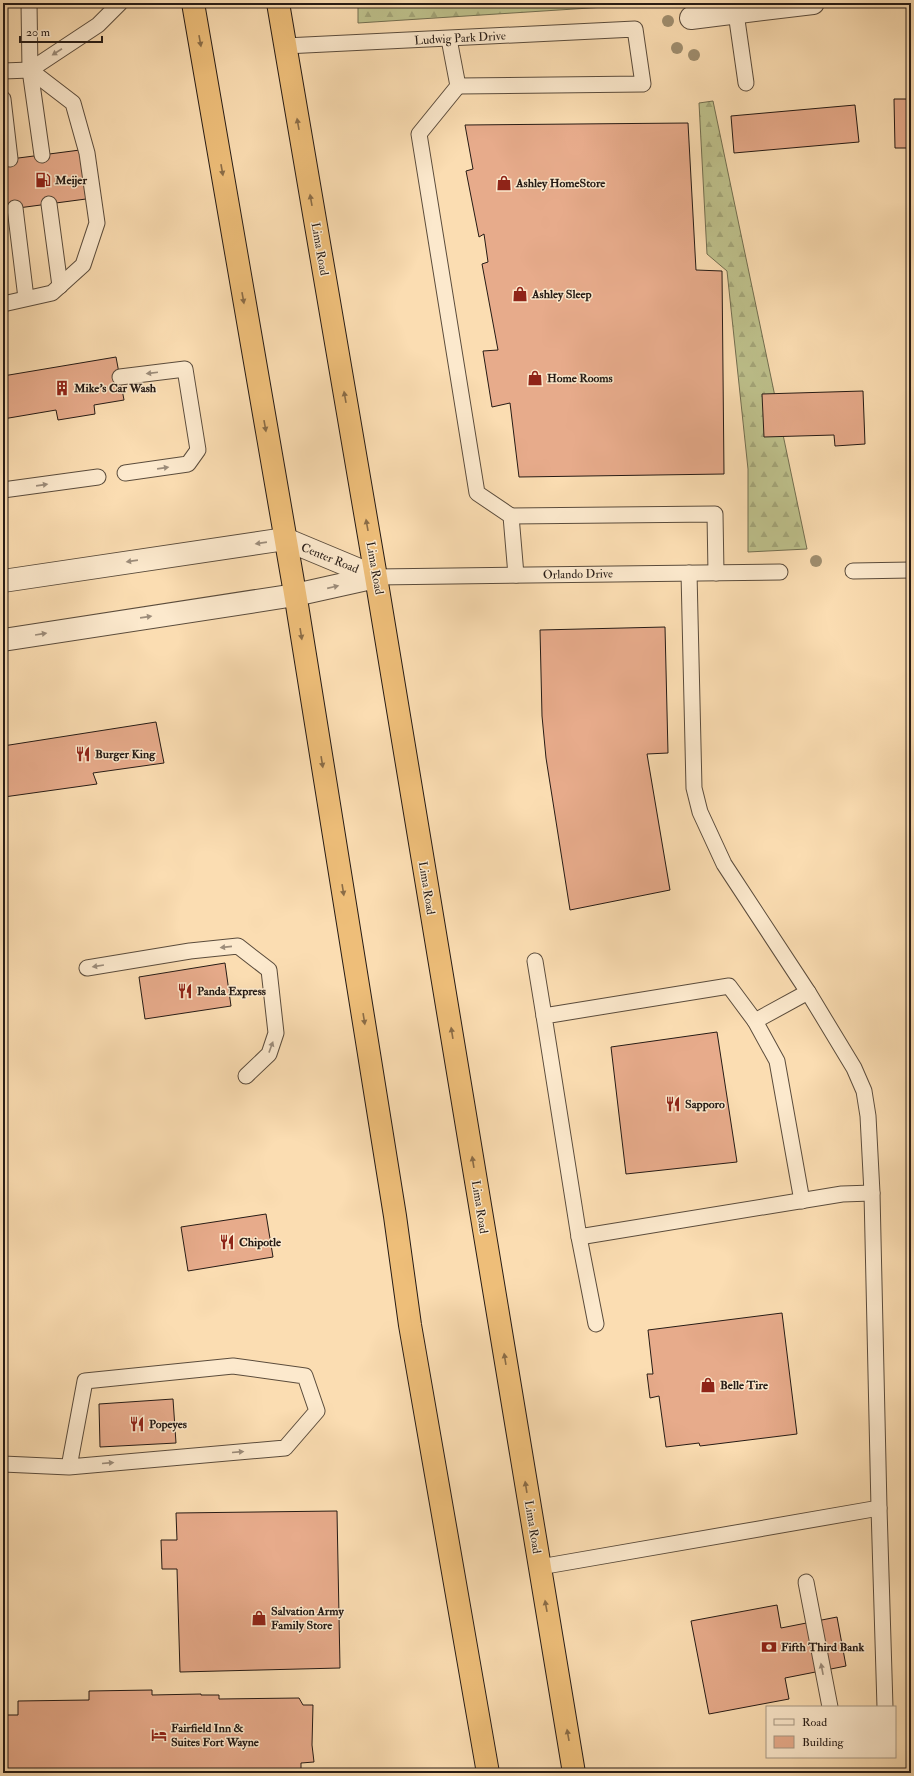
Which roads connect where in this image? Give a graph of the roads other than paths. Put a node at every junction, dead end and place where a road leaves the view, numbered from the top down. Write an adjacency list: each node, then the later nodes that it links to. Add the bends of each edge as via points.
1 (29, 3): 11 (lane)
2 (120, 3): 11 (lane, one-way to 11, via 98,25)
3 (193, 3): 27 (highway, one-way to 27)
4 (278, 3): 9 (highway, Lima Road)
5 (813, 3): 6 (street)
6 (736, 13): 7 (street); 12 (lane)
7 (692, 18)
8 (449, 39): 9 (lane, Ludwig Park Drive); 13 (lane); 13 (lane, Ludwig Park Drive, via 635,29 643,84)
9 (285, 46): 34 (highway, Lima Road, one-way to 9)
10 (3, 70): 11 (lane)
11 (30, 70): 15 (lane); 19 (lane, via 73,103 87,153 96,215 97,223 83,265)
12 (746, 83)
13 (458, 86): 26 (lane, via 419,134 477,493)
14 (3, 99): 16 (lane)
15 (42, 155)
16 (10, 159)
17 (49, 204): 19 (lane)
18 (15, 208): 20 (lane)
19 (60, 286): 20 (lane, via 52,293)
20 (26, 298): 21 (lane)
21 (3, 304)
22 (120, 377): 23 (lane, one-way to 22, via 188,464 198,450 184,369)
23 (125, 473)
24 (98, 477): 25 (lane, one-way to 24)
25 (3, 490)
26 (511, 516): 32 (lane, via 715,514); 33 (lane)
27 (285, 539): 34 (street, Center Road); 35 (street, one-way to 35); 36 (highway)
28 (911, 570): 29 (lane)
29 (853, 571)
30 (780, 572): 32 (lane, Orlando Drive)
31 (689, 573): 32 (lane, Orlando Drive); 33 (lane, Orlando Drive); 40 (lane, via 694,788 700,812 724,864)
32 (716, 573)
33 (516, 575): 34 (lane, Orlando Drive)
34 (376, 577): 36 (street, Center Road, one-way to 34); 51 (highway, Lima Road, one-way to 34)
35 (3, 580)
36 (295, 595): 37 (street, Center Road, one-way to 36); 55 (highway, one-way to 55, via 396,1216 410,1325)
37 (3, 640)
38 (535, 961): 41 (lane)
39 (87, 968): 43 (lane, one-way to 39, via 269,1054 276,1034 269,970 238,946)
40 (808, 992): 42 (lane); 44 (lane, via 854,1068 864,1091 868,1116)
41 (544, 1016): 42 (lane, via 729,986); 46 (lane)
42 (755, 1021): 45 (lane, via 777,1061)
43 (246, 1076)
44 (872, 1193): 45 (lane, via 842,1194); 50 (lane)
45 (802, 1201): 46 (lane)
46 (579, 1237): 47 (lane)
47 (596, 1324)
48 (3, 1464): 49 (lane)
49 (69, 1467): 49 (lane, one-way to 49, via 285,1448 317,1411 305,1376 233,1366 85,1381)
50 (879, 1508): 51 (lane); 54 (lane)
51 (540, 1567): 56 (highway, Lima Road, one-way to 51)
52 (806, 1582): 53 (lane, one-way to 52)
53 (830, 1706)
54 (885, 1706)
55 (488, 1773)
56 (574, 1773)

